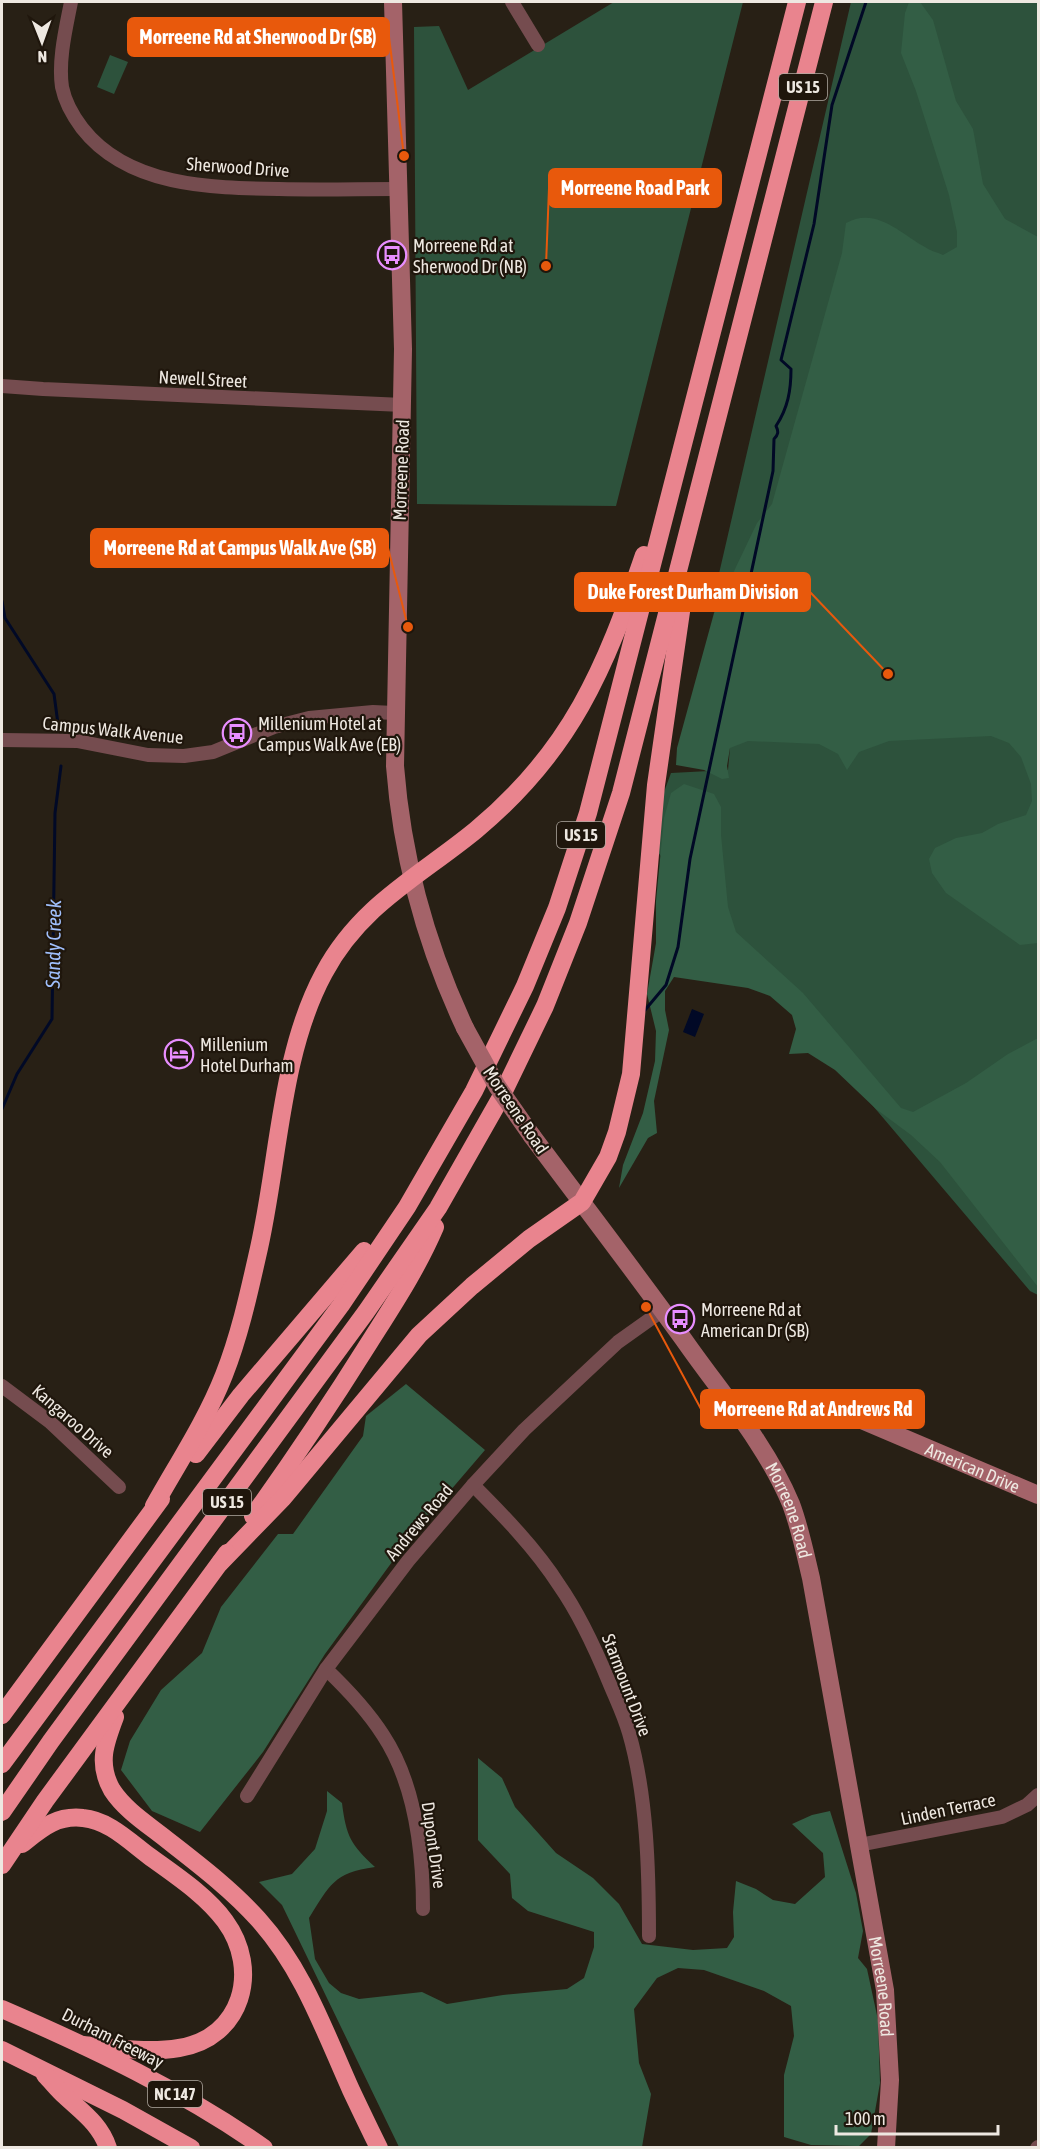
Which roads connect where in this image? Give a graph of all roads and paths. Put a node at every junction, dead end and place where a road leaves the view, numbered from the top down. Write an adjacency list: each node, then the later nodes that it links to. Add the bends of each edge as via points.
1 (71, 2): 7 (street, Sherwood Drive, via 62,88 80,125 98,146 116,158 158,177 224,188)
2 (393, 2): 7 (street, Morreene Road)
3 (512, 2): 6 (street)
4 (797, 2): 10 (highway, US 15)
5 (824, 2): 11 (highway, US 15)
6 (538, 45)
7 (397, 189): 9 (street, Morreene Road)
8 (2, 386): 9 (street, Newell Street)
9 (402, 405): 12 (street, Morreene Road)
10 (685, 437): 14 (highway, via 617,632 595,682 566,732 532,777 476,830); 17 (highway, US 15, via 603,758 557,908 525,986 474,1091)
11 (697, 496): 15 (highway, US 15, via 621,793 582,913 522,1054); 16 (highway, via 656,785 631,1074 608,1157)
12 (394, 713): 13 (street, Campus Walk Avenue, via 309,718 274,727 213,752 184,756 148,755 77,741); 14 (street, Morreene Road, via 396,783)
13 (2, 740)
14 (412, 877): 16 (street, Morreene Road, bridge, via 440,972 465,1028 497,1086); 24 (highway, via 386,897 338,950 304,1014 283,1107 258,1255 238,1335 206,1415)
15 (449, 1189): 25 (highway, via 421,1259 404,1288 305,1442); 32 (highway, US 15, via 366,1312)
16 (582, 1202): 18 (street, Morreene Road); 25 (highway, via 529,1239 426,1328 283,1497)
17 (407, 1207): 24 (highway, via 375,1236); 29 (highway, US 15, via 335,1313)
18 (663, 1310): 20 (street, Morreene Road); 21 (street, Andrews Road, via 618,1342 524,1430)
19 (2, 1386): 22 (street, Kangaroo Drive, via 50,1422)
20 (738, 1416): 23 (street, American Drive, via 780,1402 814,1402); 33 (street, Morreene Road, via 781,1483 799,1528)
21 (473, 1485): 26 (street, Andrews Road); 36 (street, Starmount Drive, via 559,1585 594,1645 623,1715 641,1796)
22 (119, 1487)
23 (1038, 1495)
24 (154, 1506): 28 (highway)
25 (220, 1563): 27 (highway)
26 (326, 1668): 31 (street, Andrews Road); 35 (street, Dupont Drive, via 364,1708 386,1739 399,1768 413,1809 421,1857)
27 (123, 1694): 34 (highway); 44 (highway, via 102,1755 105,1776 112,1789 129,1809 228,1889 276,1940 317,2010)
28 (2, 1715)
29 (2, 1764)
30 (1038, 1795): 33 (street, Linden Terrace, via 1016,1812 1002,1817)
31 (247, 1796)
32 (2, 1812)
33 (858, 1845): 45 (street, Morreene Road, via 886,1998 890,2068)
34 (4, 1861): 38 (highway, via 50,1822 69,1818 94,1820 205,1899 234,1935 244,1966 242,1994 216,2033 193,2045 164,2050)
35 (423, 1909)
36 (649, 1936)
37 (2, 2009): 38 (highway, Durham Freeway / NC 147)
38 (83, 2045): 43 (highway, Durham Freeway / NC 147, via 193,2103)
39 (2, 2050): 40 (highway, NC 147)
40 (33, 2065): 41 (highway, via 90,2118); 42 (highway, NC 147)
41 (108, 2148)
42 (191, 2148)
43 (264, 2148)
44 (379, 2148)
45 (886, 2148)

